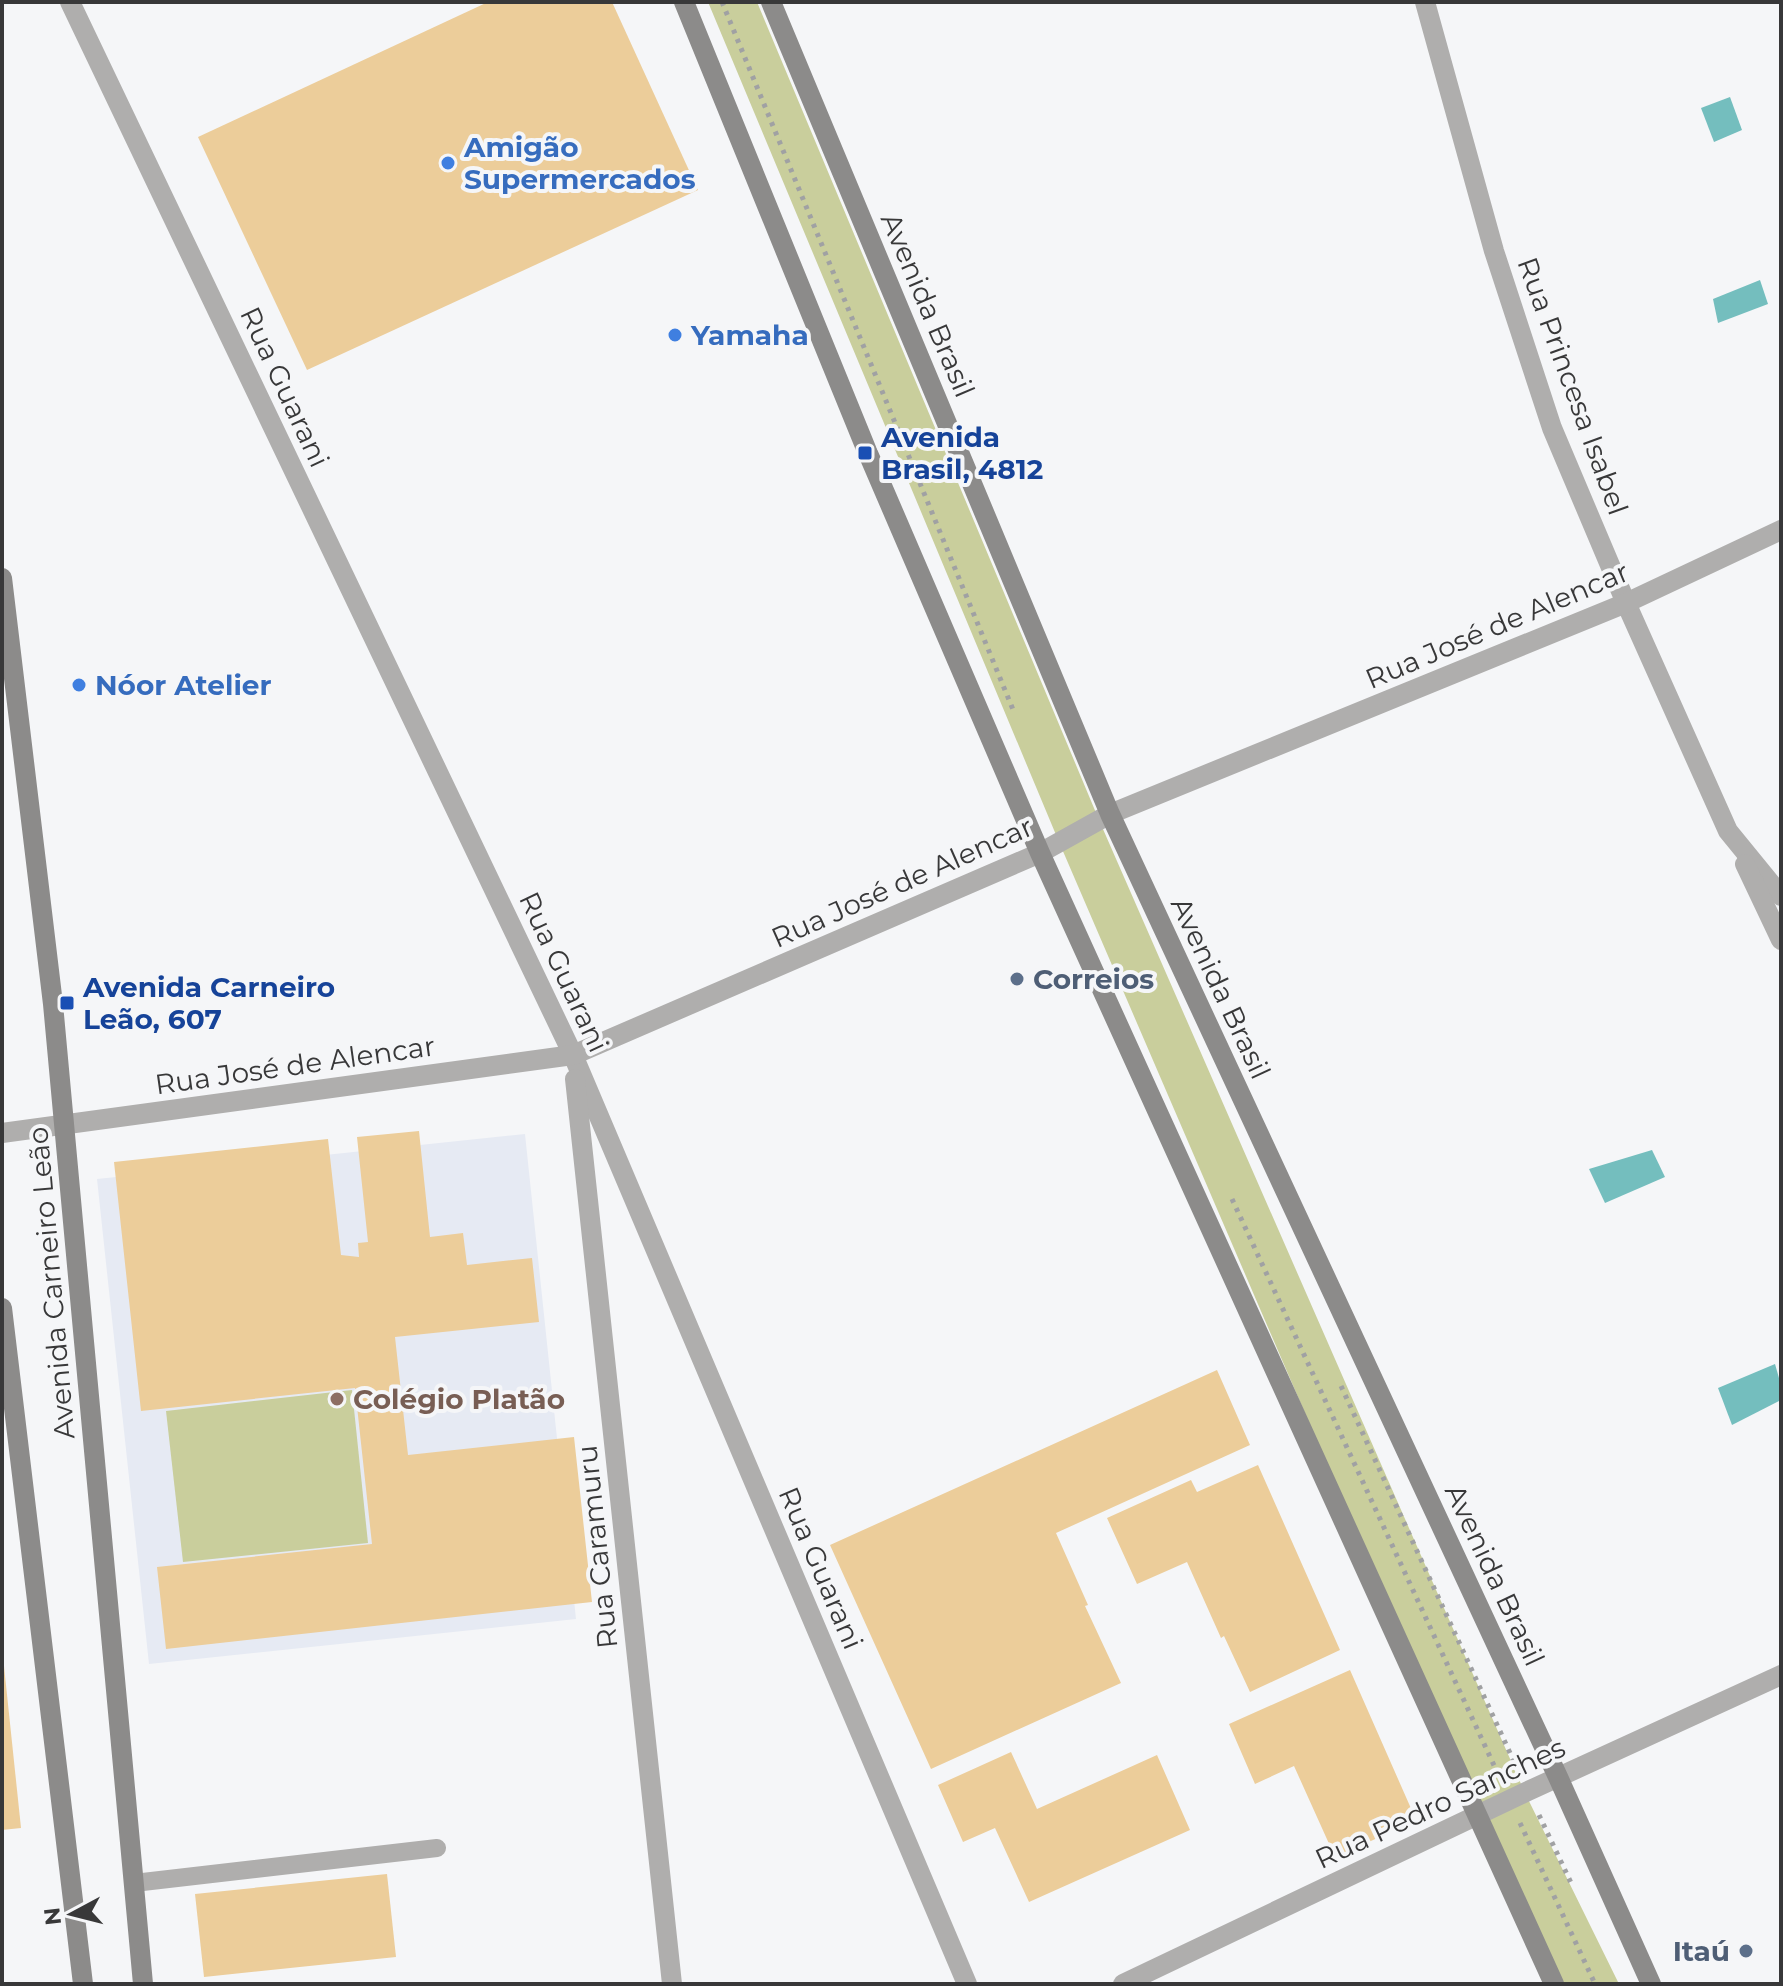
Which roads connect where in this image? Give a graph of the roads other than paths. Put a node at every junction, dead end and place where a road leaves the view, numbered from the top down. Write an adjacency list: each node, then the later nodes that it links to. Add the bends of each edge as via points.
1 (70, 2): 14 (street, Rua Guarani)
2 (684, 2): 11 (main road, via 867,451)
3 (771, 2): 9 (main road, Avenida Brasil)
4 (1425, 2): 7 (street, Rua Princesa Isabel, via 1494,251 1552,428)
5 (1781, 530): 7 (street, Rua José de Alencar)
6 (2, 578): 8 (main road, Avenida Carneiro Leão)
7 (1626, 603): 9 (street, Rua José de Alencar); 10 (street, Rua Princesa Isabel)
8 (9, 698): 15 (main road, Avenida Carneiro Leão)
9 (1110, 814): 11 (street, Rua José de Alencar); 19 (main road, Avenida Brasil)
10 (1728, 831): 12 (street, Rua Princesa Isabel); 13 (street)
11 (1040, 853): 14 (street, Rua José de Alencar); 20 (main road)
12 (1781, 896)
13 (1781, 940)
14 (573, 1055): 15 (street, Rua José de Alencar); 25 (street, Rua Caramuru); 26 (street, Rua Guarani)
15 (65, 1125): 16 (street, Rua José de Alencar); 22 (main road, Avenida Carneiro Leão)
16 (2, 1133)
17 (2, 1308): 23 (main road, Avenida Carneiro Leão)
18 (1781, 1675): 19 (street, Rua Pedro Sanches)
19 (1558, 1777): 20 (street, Rua Pedro Sanches); 29 (main road, Avenida Brasil)
20 (1478, 1815): 27 (street, Rua Pedro Sanches); 28 (main road)
21 (437, 1848): 22 (lane)
22 (134, 1883): 24 (main road, Avenida Carneiro Leão)
23 (83, 1984)
24 (143, 1984)
25 (672, 1984)
26 (967, 1984)
27 (1123, 1984)
28 (1554, 1984)
29 (1651, 1984)

